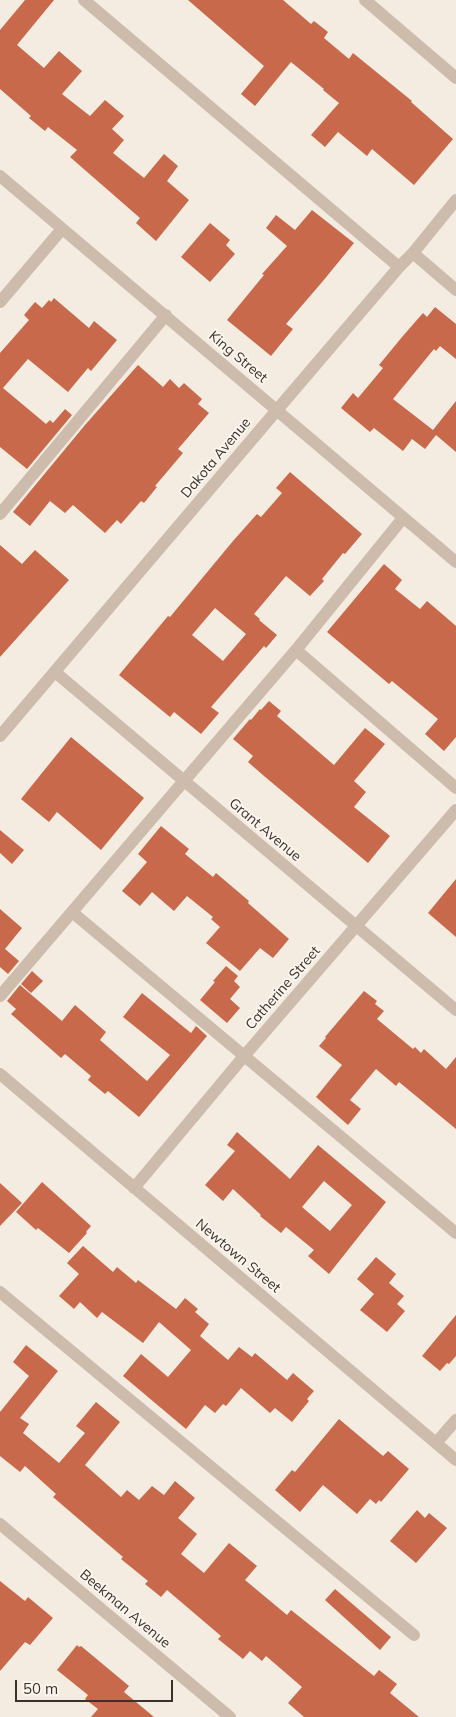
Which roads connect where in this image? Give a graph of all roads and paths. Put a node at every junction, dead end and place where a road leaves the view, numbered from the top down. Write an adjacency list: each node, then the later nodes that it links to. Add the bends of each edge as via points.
1 (84, 0): 8 (street)
2 (365, 0): 3 (street)
3 (456, 78)
4 (0, 176): 6 (street, King Street)
5 (456, 200): 7 (street, Dakota Avenue)
6 (62, 229): 10 (street); 11 (street, King Street)
7 (413, 254): 8 (street, Dakota Avenue); 9 (street)
8 (399, 267): 12 (street, Dakota Avenue)
9 (456, 290)
10 (0, 302)
11 (166, 315): 12 (street, King Street); 13 (street)
12 (277, 410): 14 (street, King Street); 17 (street, Dakota Avenue)
13 (0, 514)
14 (403, 518): 15 (street, King Street); 16 (street)
15 (456, 562)
16 (296, 650): 19 (street); 20 (street)
17 (55, 672): 18 (street, Dakota Avenue); 19 (street, Grant Avenue)
18 (0, 736)
19 (183, 780): 22 (street); 23 (street, Grant Avenue)
20 (456, 788)
21 (456, 810): 23 (street, Catherine Street)
22 (72, 912): 24 (street); 26 (street)
23 (356, 926): 25 (street, Grant Avenue); 26 (street, Catherine Street)
24 (0, 996)
25 (456, 1010)
26 (245, 1055): 28 (street, Catherine Street); 29 (street)
27 (0, 1074): 28 (street, Newtown Street)
28 (134, 1188): 32 (street, Newtown Street)
29 (456, 1232)
30 (0, 1292): 35 (street)
31 (456, 1420): 32 (street)
32 (436, 1443): 33 (street, Newtown Street)
33 (456, 1460)
34 (0, 1524): 36 (street, Beekman Avenue)
35 (414, 1635)
36 (230, 1717)

